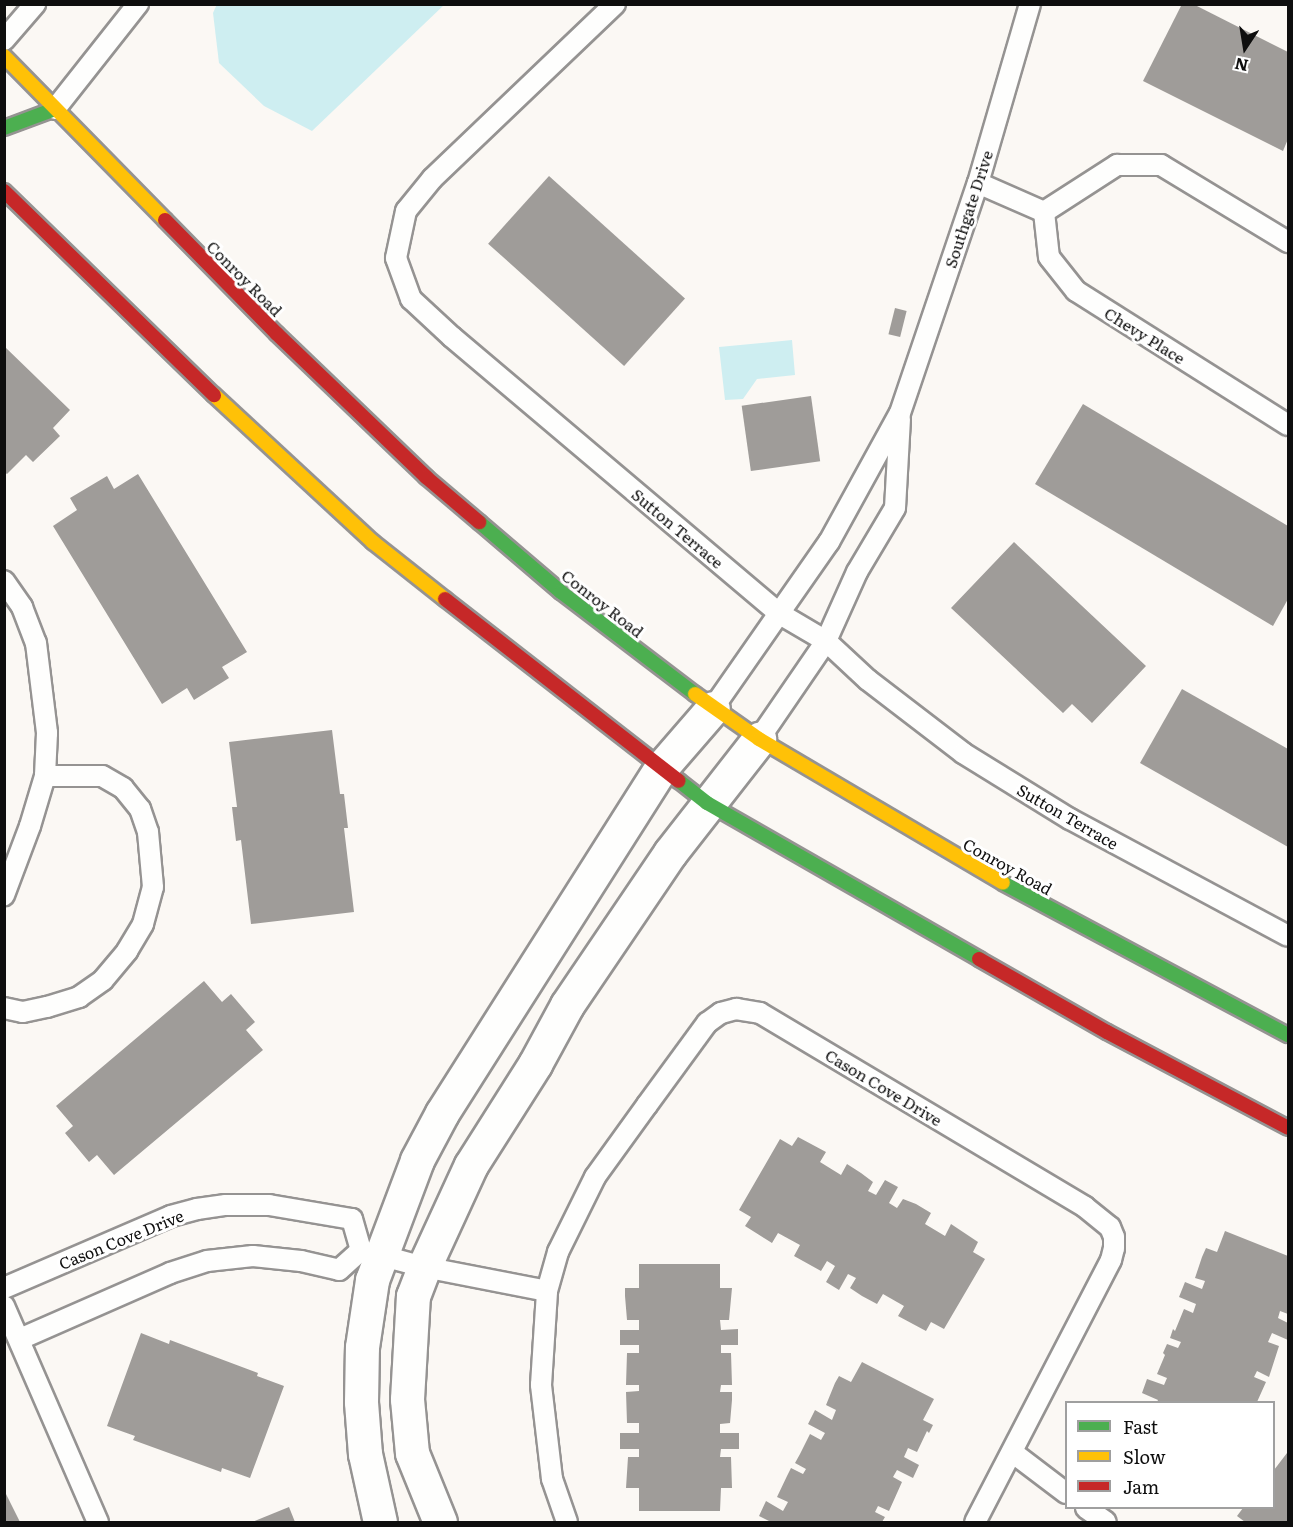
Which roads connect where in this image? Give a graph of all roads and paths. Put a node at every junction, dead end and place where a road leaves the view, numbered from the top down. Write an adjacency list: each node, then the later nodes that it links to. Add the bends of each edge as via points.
1 (35, 4): 5 (lane)
2 (138, 4): 7 (lane)
3 (615, 4): 16 (lane, Sutton Terrace, via 432,178 406,211 396,258 411,299)
4 (1030, 4): 9 (lane, Southgate Drive)
5 (4, 40)
6 (4, 56): 7 (main road, Conroy Road)
7 (55, 108): 8 (main road); 18 (main road, Conroy Road, via 277,334 426,477 561,592)
8 (4, 128)
9 (978, 183): 11 (lane); 13 (lane, Southgate Drive)
10 (4, 191): 20 (main road, via 204,386 373,542)
11 (1044, 212): 12 (lane, via 1117,165 1161,165); 14 (lane, Chevy Place, via 1049,257 1076,291)
12 (1288, 242)
13 (900, 413): 16 (lane, Southgate Drive, via 829,542); 17 (lane, Southgate Drive, via 895,508 857,572)
14 (1288, 425)
15 (4, 581): 21 (lane, via 22,608 36,643 47,733)
16 (780, 614): 17 (lane, Sutton Terrace); 18 (lane, Southgate Drive)
17 (826, 641): 19 (lane, Southgate Drive); 24 (lane, Sutton Terrace, via 868,680 963,753 1070,819)
18 (713, 708): 19 (main road, Conroy Road); 20 (street)
19 (759, 739): 22 (street); 26 (main road, Conroy Road, via 994,878)
20 (661, 768): 22 (main road); 28 (street, via 442,1113)
21 (45, 776): 23 (lane); 25 (lane, via 102,776 123,788 140,809 148,832 153,887 143,924 103,980 79,997 47,1007 23,1012)
22 (707, 803): 27 (main road, via 1107,1032); 29 (street, via 567,1005 471,1165)
23 (4, 895)
24 (1288, 936)
25 (4, 1008)
26 (1288, 1035)
27 (1288, 1128)
28 (371, 1252): 29 (lane); 30 (lane, Cason Cove Drive, via 352,1219 269,1205 226,1205 171,1216); 33 (lane, via 339,1270 253,1256 207,1261 170,1273); 38 (street, via 361,1402 365,1454)
29 (424, 1267): 31 (lane); 39 (street, via 413,1296 407,1399 412,1454)
30 (4, 1287)
31 (547, 1291): 34 (lane, Cason Cove Drive, via 567,1229 595,1177 707,1023 736,1009 760,1013 1085,1207 1110,1227 1114,1236 1111,1260); 40 (lane, Cason Cove Drive, via 541,1385 552,1479)
32 (4, 1306): 33 (lane)
33 (20, 1339): 37 (lane)
34 (1012, 1452): 35 (lane); 41 (lane, Cason Cove Drive)
35 (1065, 1492)
36 (1087, 1509): 42 (lane)
37 (98, 1522)
38 (380, 1522)
39 (440, 1522)
40 (567, 1522)
41 (975, 1522)
42 (1106, 1522)

